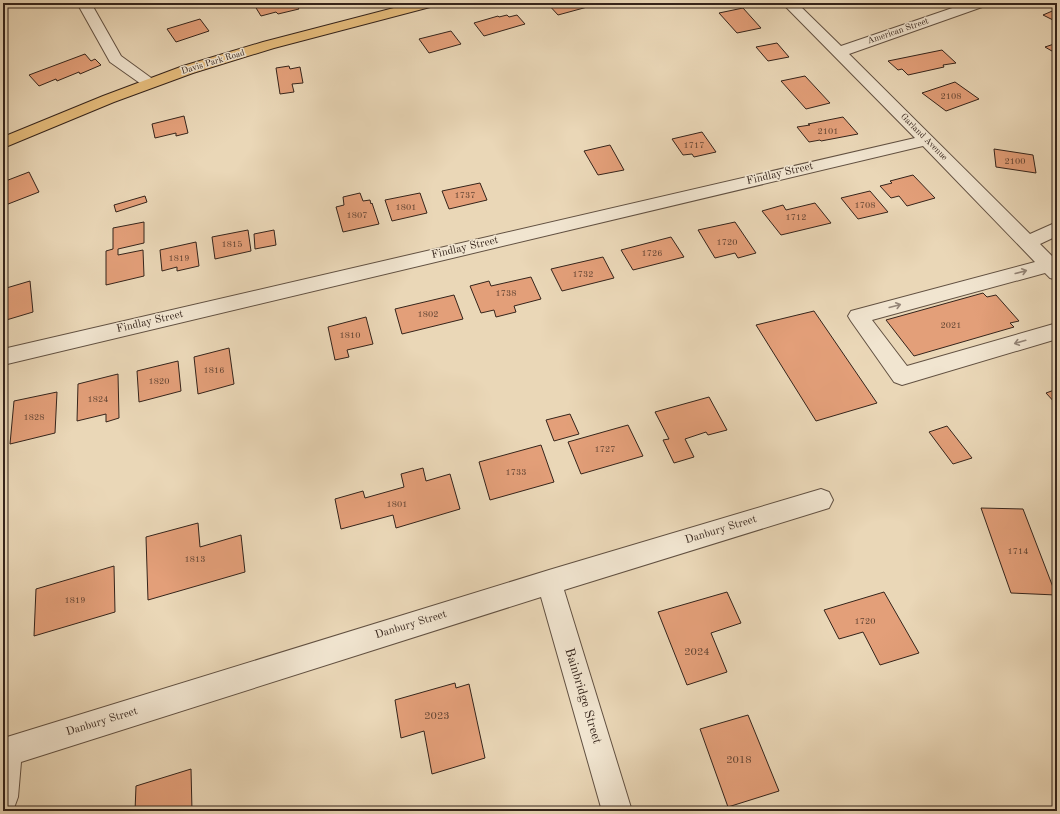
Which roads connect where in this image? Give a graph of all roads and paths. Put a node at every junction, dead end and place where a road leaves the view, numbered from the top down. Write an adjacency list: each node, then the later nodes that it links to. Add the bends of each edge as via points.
1 (84, 3): 6 (street, via 115,59)
2 (429, 3): 6 (main road, Davis Park Road, via 286,41)
3 (789, 3): 5 (street, Garland Avenue)
4 (980, 3): 5 (street, American Street)
5 (839, 52): 7 (street, Garland Avenue)
6 (149, 83): 8 (main road, Davis Park Road)
7 (927, 140): 10 (street, Garland Avenue); 13 (street, Findlay Street)
8 (3, 143)
9 (1057, 228): 10 (street)
10 (1027, 243): 11 (street, Garland Avenue)
11 (1053, 269): 12 (street, one-way to 11, via 902,376 858,316)
12 (1057, 331)
13 (3, 357)
14 (821, 500): 15 (street, Danbury Street)
15 (549, 582): 16 (street, Danbury Street); 18 (street, Bainbridge Street)
16 (5, 752): 17 (street)
17 (3, 797)
18 (617, 811)

